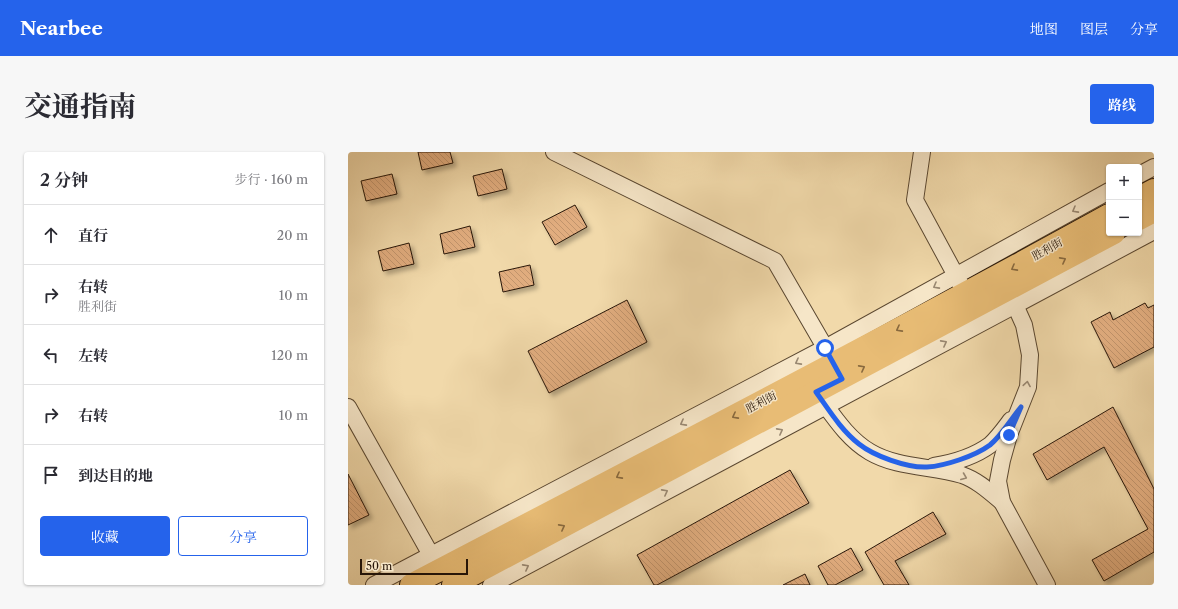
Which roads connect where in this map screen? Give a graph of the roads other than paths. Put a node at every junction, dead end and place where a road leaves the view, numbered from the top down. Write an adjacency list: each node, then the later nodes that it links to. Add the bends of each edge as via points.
1 (554, 152): 15 (street, via 775,260)
2 (922, 152): 14 (street, via 916,200)
3 (1154, 167): 4 (street)
4 (1142, 173)
5 (1154, 190): 7 (main road)
6 (1106, 194): 15 (street, one-way to 15)
7 (1142, 196)
8 (1154, 211): 10 (main road)
9 (1106, 217): 14 (main road, 胜利街, one-way to 14)
10 (1142, 217)
11 (1154, 231): 13 (street)
12 (1109, 236): 13 (main road, 胜利街, one-way to 12)
13 (1012, 297): 14 (main road, 胜利街); 16 (street, one-way to 13); 18 (street, one-way to 13, via 1028,388 1030,355 1024,325)
14 (971, 301): 15 (main road, 胜利街)
15 (834, 363): 16 (main road, 胜利街); 21 (street, one-way to 21); 23 (main road, 胜利街, one-way to 23)
16 (821, 399): 19 (street, via 857,443 870,452 888,460); 24 (main road, 胜利街, one-way to 16); 25 (street, one-way to 16)
17 (348, 407): 21 (street)
18 (1021, 407): 19 (street, via 990,445 968,457); 20 (street, via 1002,460 998,481)
19 (926, 467): 20 (street, one-way to 20, via 963,476 983,486)
20 (1002, 502): 26 (street)
21 (431, 555): 22 (street)
22 (374, 585)
23 (411, 585)
24 (453, 585)
25 (491, 585)
26 (1047, 585)

